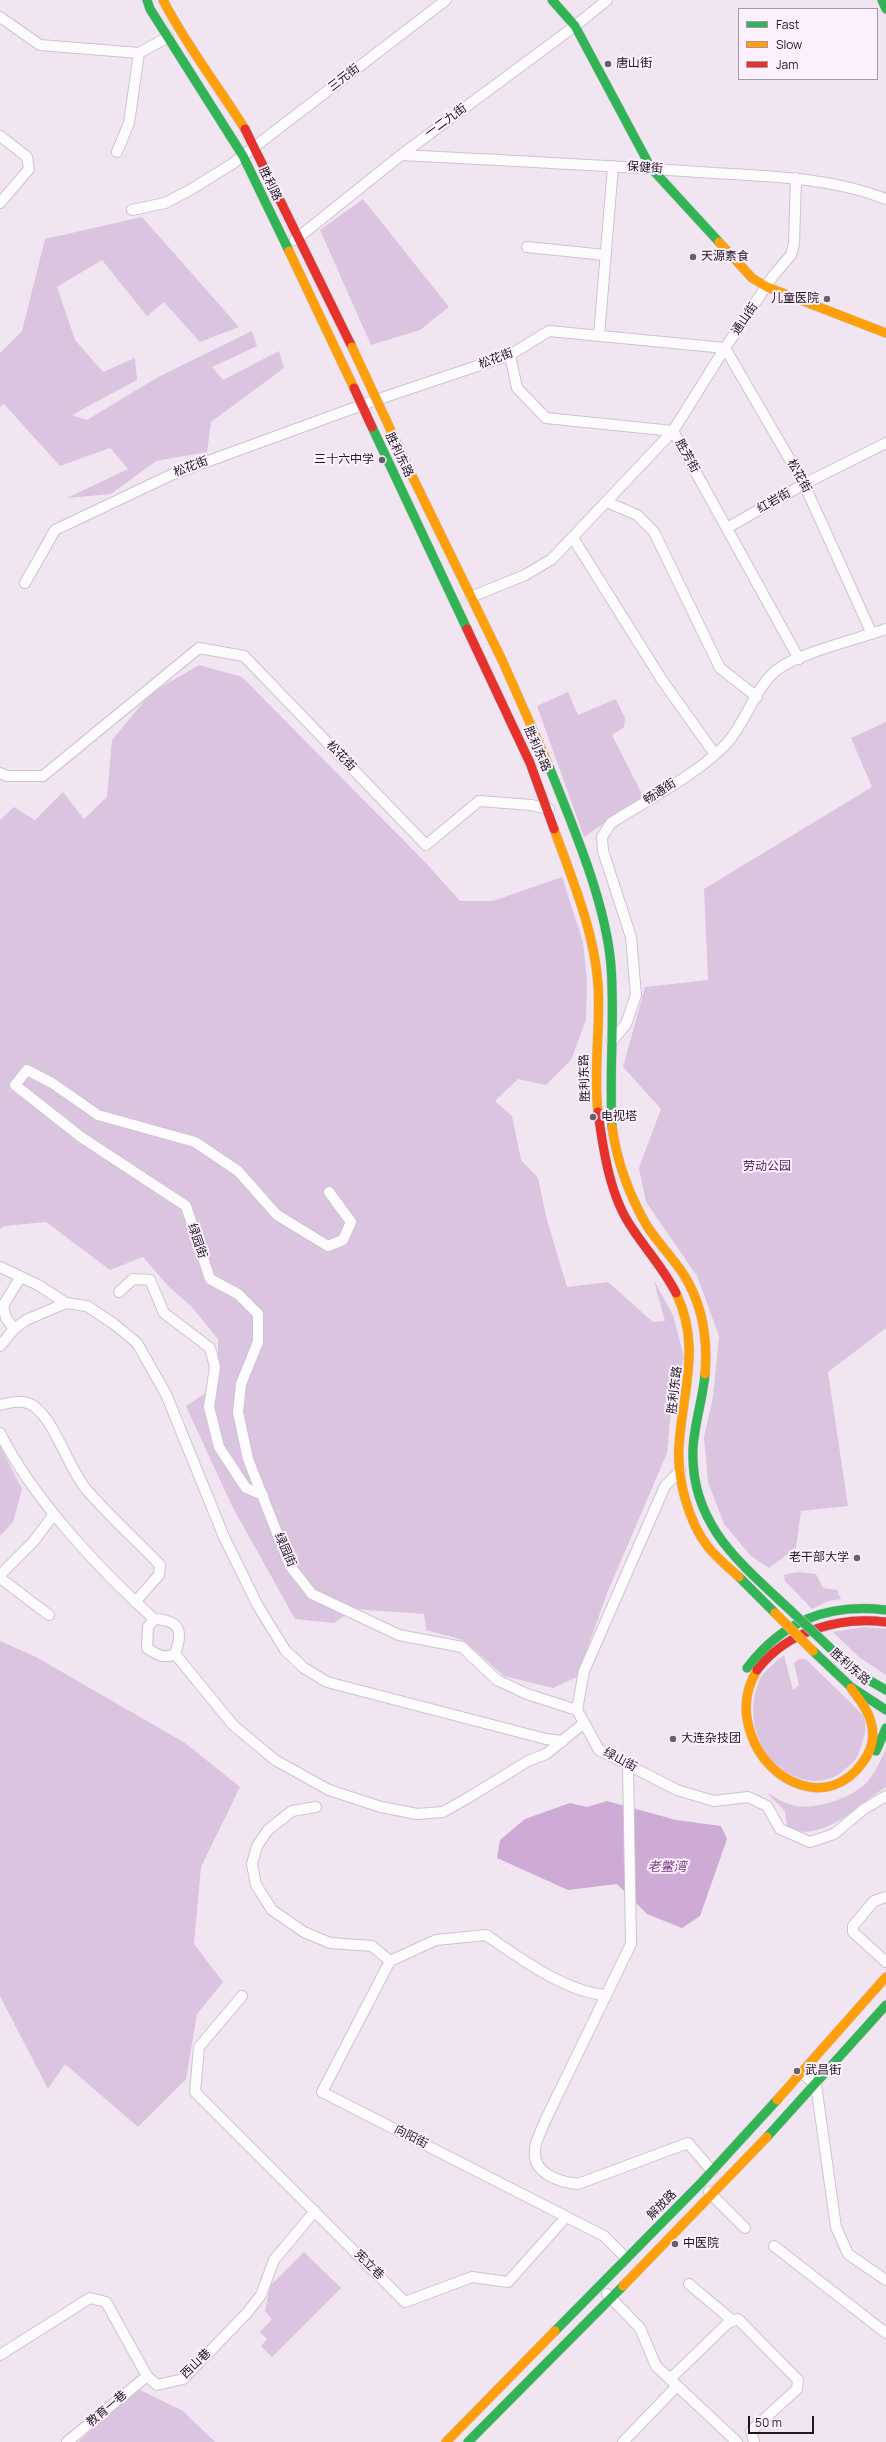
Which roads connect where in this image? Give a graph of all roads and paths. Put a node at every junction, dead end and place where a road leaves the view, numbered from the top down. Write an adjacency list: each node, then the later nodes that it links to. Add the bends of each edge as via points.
1 (147, 0): 10 (main road, 胜利路)
2 (162, 0): 13 (main road, 胜利路)
3 (446, 0): 13 (street, 三元街)
4 (552, 0): 9 (main road)
5 (607, 0): 9 (street, 一二九街)
6 (882, 0): 7 (main road)
7 (886, 9)
8 (0, 17): 11 (street, via 40,45)
9 (575, 26): 15 (street, 一二九街); 18 (main road)
10 (168, 37): 11 (street); 16 (main road, 胜利路)
11 (139, 53): 14 (street, via 130,123)
12 (0, 136): 21 (street, via 27,157 28,169)
13 (255, 147): 16 (street, 三元街); 23 (main road, 胜利路)
14 (117, 152)
15 (401, 155): 17 (street, 保健街); 23 (street, 一二九街)
16 (243, 156): 22 (street, 三元街, via 184,194 165,202); 24 (main road, 胜利路)
17 (613, 166): 18 (street, 保健街); 26 (street)
18 (651, 168): 19 (street, 保健街); 27 (main road, via 752,278)
19 (796, 178): 20 (street, 保健街, via 864,190); 27 (street, 通山街, via 794,244 791,255)
20 (886, 199)
21 (0, 203)
22 (132, 210)
23 (300, 236): 24 (street, 一二九街); 40 (main road, 胜利路, bridge)
24 (287, 246): 32 (main road, 胜利路)
25 (527, 247): 26 (street)
26 (605, 255): 29 (street)
27 (767, 287): 28 (main road); 30 (street, 通山街)
28 (886, 333)
29 (599, 336): 30 (street, 松花街); 31 (street, 松花街, via 549,331)
30 (725, 348): 33 (street, 通山街); 35 (street, 松花街)
31 (510, 355): 33 (street, 胜芳街, via 517,388 546,418); 39 (street, 松花街, via 373,401 173,474 55,530)
32 (354, 388): 47 (main road, 胜利东路, bridge, via 476,643)
33 (673, 430): 36 (street, 通山街); 37 (street, 胜芳街)
34 (886, 443): 35 (street, 红岩街)
35 (804, 484): 37 (street, 红岩街); 42 (street, 松花街)
36 (607, 502): 38 (street, 通山街); 44 (street, via 637,515 654,532 720,668)
37 (727, 528): 43 (street, 胜芳街)
38 (573, 538): 40 (street, 通山街, via 538,568); 45 (street, via 662,680)
39 (25, 583)
40 (471, 598): 48 (main road, 胜利路, via 544,752 595,894 607,936 612,966)
41 (886, 629): 42 (street, 畅通街)
42 (872, 634): 43 (street, 畅通街)
43 (799, 659): 44 (street, 畅通街, via 779,669)
44 (757, 697): 45 (street, 畅通街, via 728,741)
45 (714, 753): 48 (street, 畅通街, via 701,766 611,824 602,837 602,850 631,937 636,995 626,1024)
46 (0, 773): 47 (street, 松花街, via 7,776 43,776 199,648 244,656 426,845 479,801)
47 (549, 809): 58 (main road, 胜利东路, via 589,928 598,984 595,1084 602,1142 611,1182 631,1227 666,1272 683,1307 691,1359 679,1447)
48 (612, 1041): 69 (main road, 胜利东路, bridge, via 610,1079 613,1128 628,1188 646,1223 680,1269 705,1332 707,1358 693,1448 693,1461 703,1507 713,1530 728,1549 855,1672)
49 (329, 1192): 59 (street, 绿园街, via 350,1222 343,1240 328,1246 277,1215 238,1171 195,1142 98,1115 52,1083 27,1070 15,1085 81,1137 186,1206 210,1279 238,1294 258,1314 258,1342 242,1384 238,1412 248,1459)
50 (0, 1267): 51 (street)
51 (20, 1278): 53 (street, via 38,1285); 54 (street, via 4,1306 6,1318)
52 (119, 1292): 59 (street, via 133,1279 150,1280 164,1313 210,1348 215,1367 209,1407 219,1447 246,1488)
53 (66, 1303): 54 (street, via 26,1320); 74 (street, via 87,1306 114,1324 137,1344 166,1394 224,1536 258,1606 285,1650 304,1668 327,1682 373,1696)
54 (14, 1328): 55 (street)
55 (0, 1346)
56 (0, 1405): 62 (street, via 19,1401 33,1406 47,1419 66,1460 86,1488 160,1565 159,1575)
57 (0, 1433): 60 (street, via 12,1456)
58 (680, 1471): 68 (main road, 胜利东路, bridge, via 683,1490 694,1521 708,1547); 70 (street, via 666,1486 584,1671)
59 (263, 1495): 70 (street, 绿园街, via 290,1566 312,1594 399,1635 462,1647 497,1680 527,1694)
60 (54, 1514): 61 (street, via 34,1541); 62 (street)
61 (0, 1576): 64 (street)
62 (135, 1602): 65 (street)
63 (886, 1610): 73 (main road, via 858,1606 811,1616 778,1634 754,1657 743,1674 738,1701 739,1721 753,1759 772,1780 792,1792 806,1796 836,1791 860,1776)
64 (49, 1615)
65 (154, 1619): 67 (street, via 167,1620 176,1625 181,1638); 67 (street, via 148,1627 148,1648 158,1655 168,1657)
66 (886, 1622): 68 (main road, via 865,1618 839,1621 820,1627 787,1643 756,1669 750,1681 745,1704 747,1726 756,1749 773,1771 794,1784 816,1788 834,1786 856,1771 871,1748 873,1735 872,1722)
67 (175, 1654): 74 (street, via 233,1725 276,1760 329,1790 381,1808 417,1814 443,1812 528,1761 546,1754)
68 (851, 1687): 71 (main road, 胜利东路)
69 (886, 1690)
70 (577, 1710): 72 (street, 绿山街)
71 (886, 1710)
72 (584, 1723): 74 (street); 75 (street, 绿山街, via 599,1750)
73 (886, 1728)
74 (563, 1741)
75 (628, 1765): 76 (street, 绿山街, via 677,1790 714,1802 748,1797 767,1806 780,1829 810,1842 834,1834 864,1809); 83 (street, via 631,1944)
76 (886, 1796)
77 (316, 1807): 79 (street, via 292,1811 268,1830 257,1846 252,1864 256,1885 272,1910 304,1932 330,1943 372,1946)
78 (886, 1897): 80 (street, via 874,1901 853,1926 853,1932)
79 (390, 1961): 83 (street, via 436,1940 486,1935 532,1966 589,1994); 91 (street, 向阳街, via 322,2092)
80 (886, 1962)
81 (886, 1977): 85 (main road, 解放路)
82 (242, 1996): 90 (street, 宪立巷, via 199,2047 195,2092)
83 (606, 1996): 87 (street, via 545,2121 534,2150 536,2164 562,2182 578,2184 688,2143)
84 (886, 2005): 86 (main road)
85 (802, 2073): 86 (street); 87 (main road, 解放路)
86 (816, 2085): 89 (main road); 95 (street, via 836,2227 848,2254)
87 (712, 2171): 88 (main road, 解放路)
88 (701, 2183): 89 (street); 94 (main road, 解放路)
89 (712, 2196): 92 (street); 98 (main road)
90 (315, 2211): 91 (street, 宪立巷, via 405,2302 472,2277 508,2282); 102 (street, 西山巷, via 274,2260 261,2295 183,2379 157,2385)
91 (566, 2217): 94 (street, 向阳街, via 604,2236)
92 (745, 2228)
93 (774, 2246): 100 (street)
94 (626, 2258): 97 (main road, 解放路)
95 (886, 2280)
96 (689, 2284): 99 (street)
97 (599, 2285): 98 (street); 106 (main road, 解放路)
98 (610, 2298): 103 (street, via 640,2328 656,2366); 107 (main road)
99 (733, 2321): 103 (street, via 728,2323); 109 (street, via 738,2319 798,2380 797,2389 751,2431)
100 (886, 2334)
101 (0, 2355): 102 (street, via 90,2298 106,2302)
102 (147, 2376): 105 (street, 教育一巷)
103 (674, 2383): 104 (street); 108 (street)
104 (732, 2440)
105 (67, 2442)
106 (446, 2442)
107 (468, 2442)
108 (623, 2442)
109 (754, 2442)

